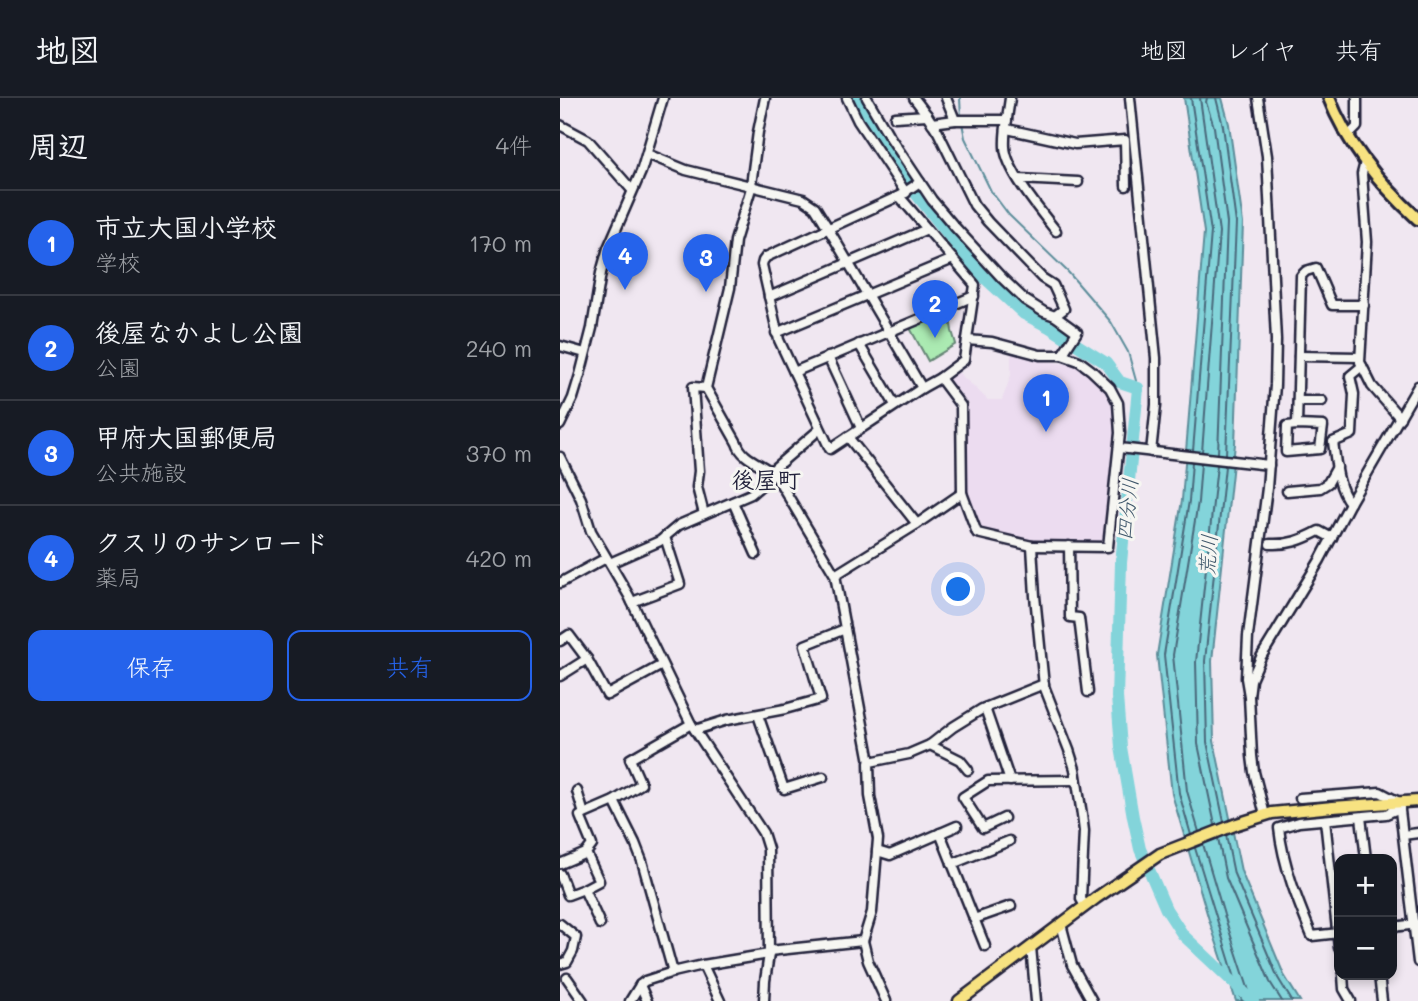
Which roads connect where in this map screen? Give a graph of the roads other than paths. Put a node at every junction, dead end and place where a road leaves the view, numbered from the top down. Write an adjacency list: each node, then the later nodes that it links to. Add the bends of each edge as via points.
1 (663, 98): 19 (street)
2 (765, 98): 24 (street)
3 (847, 98): 27 (street)
4 (867, 98): 23 (street)
5 (914, 98): 12 (street)
6 (947, 98): 14 (street)
7 (1010, 98): 17 (street)
8 (1130, 98): 64 (street, via 1156,358)
9 (1258, 98): 66 (street, via 1267,156 1276,341)
10 (1329, 98): 18 (highway)
11 (1357, 98): 18 (street, via 1357,127)
12 (927, 115): 13 (street); 15 (street)
13 (895, 117)
14 (959, 120): 15 (street); 17 (street)
15 (932, 123): 38 (street, via 974,205 1053,285 1064,309)
16 (560, 125): 26 (street, via 588,139)
17 (1007, 125): 21 (street, via 1005,148); 25 (street, via 1075,144 1125,140)
18 (1348, 136): 20 (highway)
19 (647, 154): 24 (street, via 686,170); 26 (street)
20 (1366, 162): 28 (highway); 37 (street, via 1362,174 1367,242)
21 (1019, 179): 22 (street); 31 (street)
22 (1078, 181)
23 (919, 183): 27 (street); 38 (street, via 1002,278 1026,300)
24 (752, 185): 29 (street, via 803,199 815,207); 52 (street, via 735,241 730,288)
25 (1126, 186)
26 (632, 190): 45 (street, via 608,248)
27 (904, 194): 29 (street); 30 (street)
28 (1418, 219)
29 (828, 228): 33 (street); 36 (street, via 766,257 762,265)
30 (927, 229): 32 (street); 33 (street)
31 (1056, 230)
32 (953, 259): 34 (street); 35 (street, via 975,285)
33 (849, 262): 34 (street); 36 (street)
34 (868, 295): 39 (street); 40 (street)
35 (974, 296): 39 (street); 41 (street)
36 (769, 297): 40 (street)
37 (1364, 305): 46 (street, via 1332,305 1316,268 1306,271 1301,276); 48 (street)
38 (1055, 316): 44 (street, via 1077,332)
39 (889, 331): 42 (street); 53 (street)
40 (776, 333): 49 (street)
41 (968, 340): 44 (street, via 1040,355); 50 (street, via 964,360)
42 (859, 344): 47 (street); 56 (street)
43 (560, 346): 45 (street)
44 (1065, 351): 63 (street, via 1110,388 1118,403)
45 (585, 353): 58 (street)
46 (1299, 356): 48 (street); 54 (street)
47 (828, 357): 49 (street); 60 (street)
48 (1361, 362): 57 (street, via 1372,386); 67 (street, via 1350,376 1352,434 1333,442)
49 (794, 372): 61 (street)
50 (940, 378): 53 (street); 70 (street, via 961,406)
51 (1418, 386): 57 (street)
52 (706, 388): 68 (street, via 739,450); 73 (street, via 693,387 697,487)
53 (922, 388): 56 (street)
54 (1298, 401): 55 (street); 59 (street)
55 (1322, 401)
56 (895, 405): 60 (street)
57 (1400, 418): 72 (street)
58 (560, 425)
59 (1297, 425): 59 (street, via 1287,426 1286,452 1320,449 1323,426)
60 (861, 428): 62 (street)
61 (820, 429): 62 (street, via 830,449); 68 (street)
62 (848, 437): 74 (street)
63 (1119, 448): 64 (street); 79 (street, via 1108,547)
64 (1151, 452): 66 (street)
65 (560, 457): 81 (street)
66 (1269, 466): 92 (street, via 1248,636 1245,678)
67 (1337, 467): 69 (street, via 1320,488); 72 (street)
68 (772, 473): 71 (street, via 751,494); 82 (street)
69 (1287, 491)
70 (962, 492): 74 (street); 78 (street, via 977,534)
71 (733, 502): 73 (street); 80 (street)
72 (1350, 503): 76 (street)
73 (704, 514): 75 (street)
74 (917, 524): 82 (street)
75 (665, 537): 81 (street); 84 (street, via 680,584)
76 (1332, 538): 77 (street, via 1319,531 1286,545); 92 (street, via 1261,657)
77 (1270, 544)
78 (1032, 546): 79 (street); 90 (street)
79 (1069, 546): 91 (street, via 1070,617 1079,618)
80 (755, 554)
81 (608, 561): 83 (street); 84 (street)
82 (835, 575): 85 (street)
83 (560, 583)
84 (632, 602): 88 (street)
85 (845, 629): 94 (street, via 805,645 821,699); 97 (street)
86 (560, 640): 87 (street, via 569,635)
87 (587, 659): 88 (street, via 607,695); 89 (street)
88 (662, 664): 95 (street)
89 (560, 676)
90 (1044, 684): 93 (street); 100 (street)
91 (1088, 692)
92 (1249, 696): 108 (street)
93 (985, 708): 96 (street); 101 (street)
94 (758, 715): 95 (street); 99 (street, via 784,789)
95 (693, 727): 105 (street, via 630,759 641,784); 137 (street, via 766,841)
96 (930, 745): 97 (street); 98 (street, via 960,760)
97 (870, 762): 117 (street)
98 (968, 770)
99 (823, 777)
100 (1076, 780): 101 (street); 125 (street, via 1084,831 1081,899)
101 (1010, 781): 110 (street, via 988,782 963,797 983,828)
102 (576, 791): 107 (street)
103 (1300, 798): 106 (street, via 1380,792)
104 (1418, 801): 106 (main road)
105 (614, 802): 107 (street); 141 (street, via 642,861)
106 (1399, 805): 108 (main road); 109 (street, via 1386,814); 115 (street)
107 (584, 814): 118 (street, via 580,816 593,845)
108 (1262, 815): 125 (main road, via 1160,854)
109 (1362, 817): 111 (street); 119 (street)
110 (1004, 818)
111 (1325, 820): 126 (street); 133 (street, via 1279,828 1280,841 1312,936)
112 (957, 826): 113 (street)
113 (940, 833): 117 (street, via 890,855); 121 (street)
114 (1418, 833): 115 (street)
115 (1403, 835): 130 (street)
116 (1009, 841): 121 (street)
117 (877, 851): 134 (street, via 872,912)
118 (586, 853): 120 (street); 123 (street, via 599,881)
119 (1366, 854)
120 (560, 864)
121 (952, 864): 127 (street)
122 (560, 874): 123 (street, via 568,895)
123 (584, 889): 128 (street)
124 (1011, 906): 127 (street)
125 (1085, 906): 129 (main road)
126 (1336, 917)
127 (974, 919): 135 (street)
128 (600, 924)
129 (1061, 924): 136 (main road); 154 (street, via 1072,965)
130 (1416, 924): 132 (street); 138 (street)
131 (560, 925): 139 (street, via 576,937 567,962)
132 (1397, 926)
133 (1334, 933)
134 (863, 941): 137 (street); 151 (street)
135 (985, 946)
136 (1031, 947): 152 (main road); 153 (street)
137 (769, 953): 140 (street); 150 (street)
138 (1418, 962)
139 (560, 964)
140 (703, 965): 141 (street); 149 (street)
141 (673, 972): 145 (street)
142 (567, 978): 146 (street)
143 (1343, 980): 155 (street)
144 (1380, 980): 156 (street)
145 (640, 985): 147 (street); 148 (street)
146 (583, 1001)
147 (630, 1001)
148 (647, 1001)
149 (720, 1001)
150 (764, 1001)
151 (886, 1001)
152 (959, 1001)
153 (1036, 1001)
154 (1092, 1001)
155 (1351, 1001)
156 (1382, 1001)

